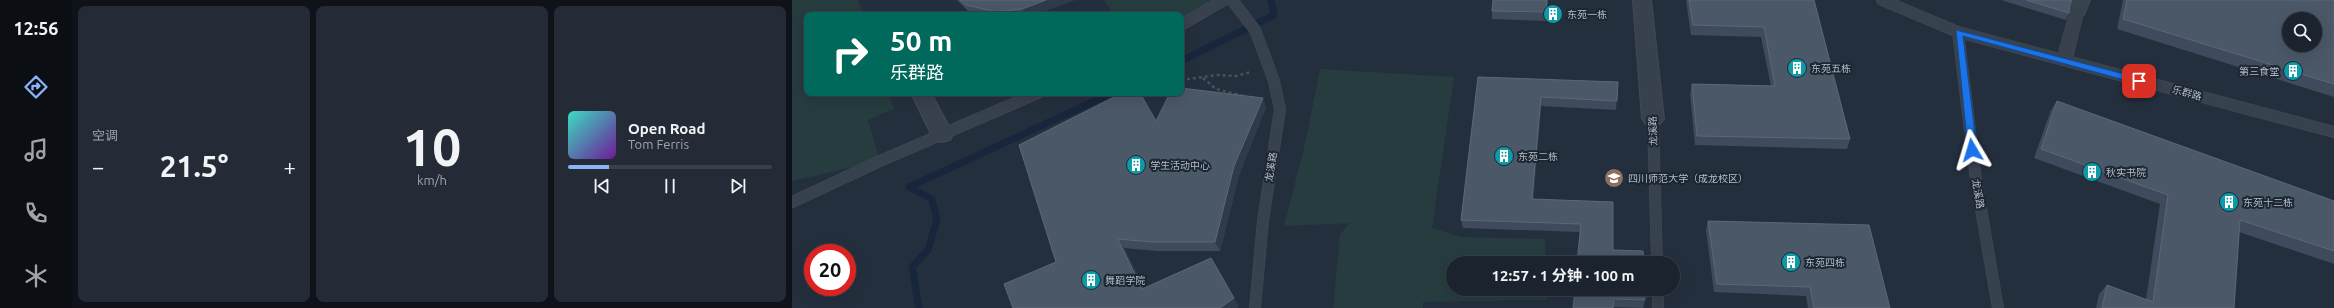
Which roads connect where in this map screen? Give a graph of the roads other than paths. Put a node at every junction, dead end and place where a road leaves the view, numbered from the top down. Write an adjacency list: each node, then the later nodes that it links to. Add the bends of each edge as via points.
1 (1224, 0): 6 (lane)
2 (1232, 0): 17 (lane, 龙溪路, via 1252,26 1269,67 1280,110 1263,221)
3 (1642, 0): 11 (street, 龙溪路)
4 (1882, 0): 7 (lane, 乐群路)
5 (2079, 6): 8 (street)
6 (1184, 23)
7 (1958, 32): 8 (lane, 乐群路); 19 (lane, 龙溪路, via 1976,180)
8 (2064, 61): 12 (lane, 乐群路)
9 (929, 96): 13 (street)
10 (1031, 96): 13 (lane)
11 (1653, 119): 15 (lane, 龙溪路)
12 (2334, 132)
13 (942, 134): 14 (lane)
14 (792, 202)
15 (1657, 256)
16 (1658, 296): 18 (lane)
17 (1255, 308)
18 (1658, 308)
19 (1998, 308)

